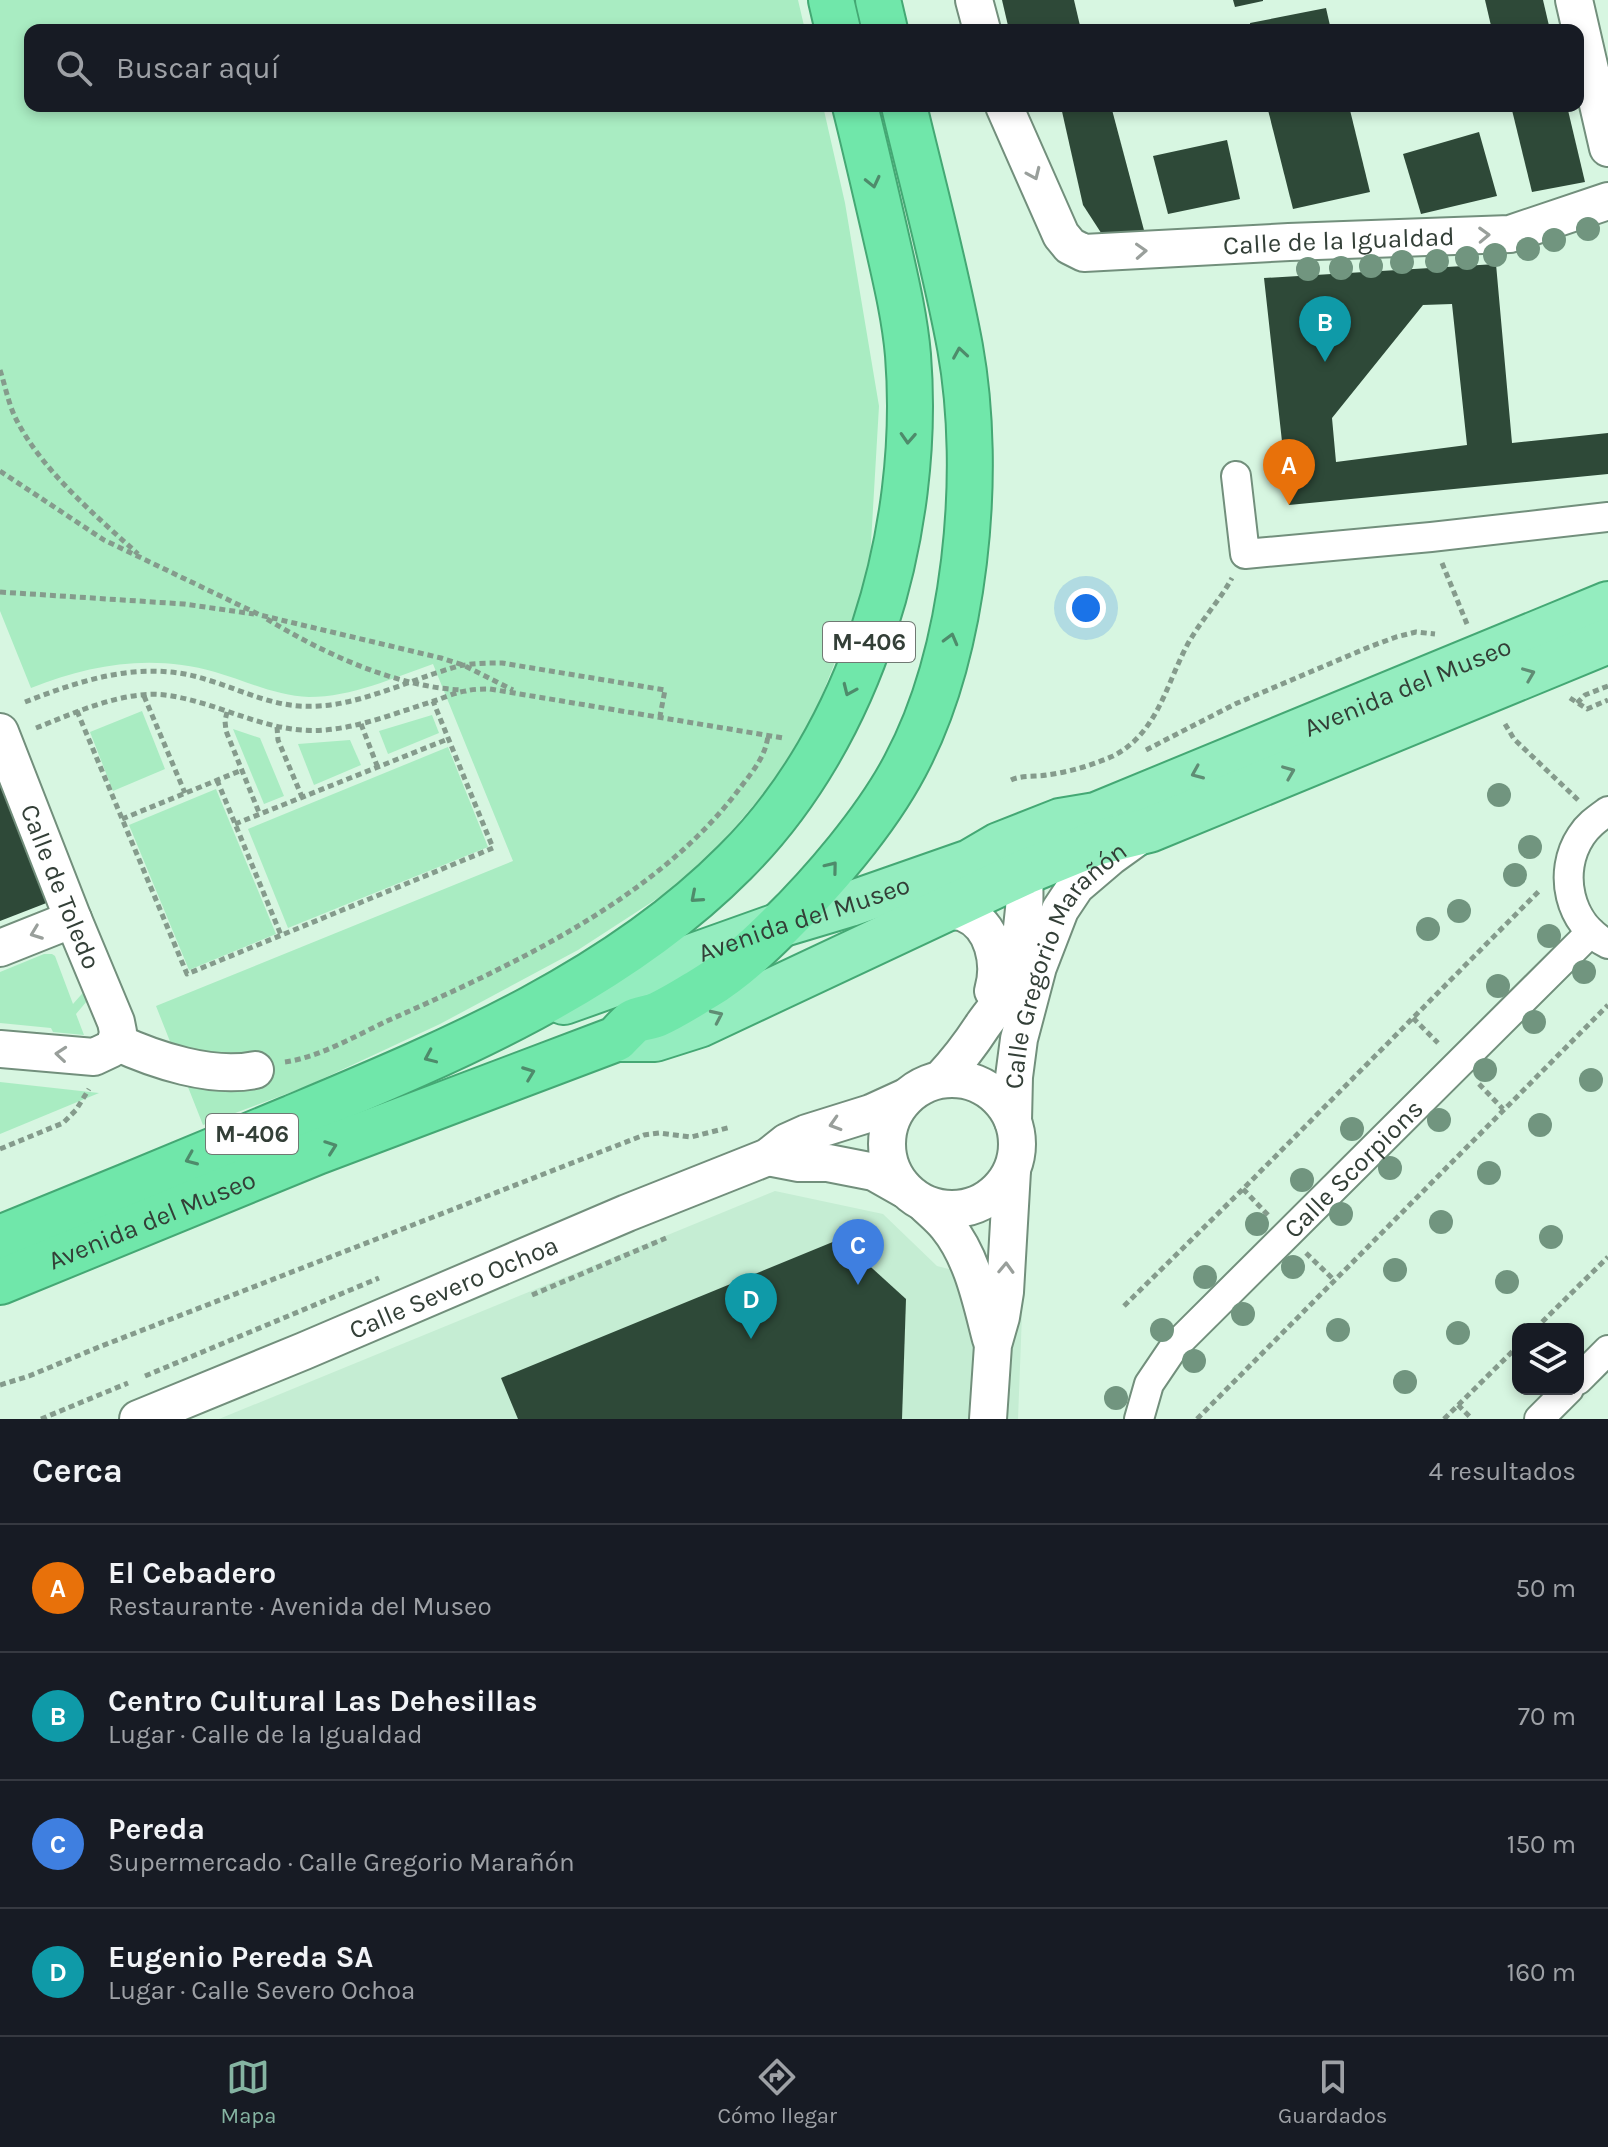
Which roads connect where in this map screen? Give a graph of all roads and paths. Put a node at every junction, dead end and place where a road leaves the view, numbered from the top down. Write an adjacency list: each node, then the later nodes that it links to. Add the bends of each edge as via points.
1 (831, 0): 5 (highway)
2 (878, 0): 6 (highway)
3 (974, 0): 7 (street)
4 (1574, 0): 8 (street)
5 (837, 24)
6 (884, 24)
7 (980, 24)
8 (1580, 24)
9 (1584, 44): 13 (street)
10 (856, 112): 72 (highway, M-406, one-way to 72, via 900,303 909,374 900,524 869,644 822,748 758,839 685,907 638,942)
11 (905, 112): 66 (highway, M-406, one-way to 11, via 828,873 905,766 929,712 954,630 966,538 969,419 960,349)
12 (1007, 112): 14 (street, Calle de la Igualdad, one-way to 14, via 1066,242 1094,253 1510,234)
13 (1608, 148)
14 (1608, 201)
15 (0, 370): 20 (path, via 15,417 35,449 82,504)
16 (0, 471): 20 (path, via 104,540)
17 (1236, 476): 19 (street, via 1245,554)
18 (1608, 517): 19 (street)
19 (1431, 537): 26 (path)
20 (142, 558): 24 (path)
21 (1234, 571): 53 (path, via 1189,642 1161,706 1135,741 1111,757)
22 (0, 592): 24 (path, via 184,604)
23 (1608, 604): 55 (main road, Avenida del Museo, one-way to 55)
24 (260, 615): 28 (path); 29 (path, via 323,649)
25 (1440, 636): 48 (path, via 1416,632 1369,647 1235,704)
26 (1473, 637)
27 (1608, 641): 61 (main road, Avenida del Museo, one-way to 27)
28 (463, 665): 29 (path); 32 (path); 39 (path, via 502,663 665,690)
29 (408, 682): 31 (path); 36 (path, via 351,700 302,707 252,697 187,674 136,671 91,679)
30 (1608, 686): 34 (path, via 1574,702 1587,709)
31 (466, 691): 32 (path); 35 (path)
32 (517, 692): 39 (path)
33 (144, 696): 37 (path); 38 (path, via 162,695); 54 (path)
34 (1608, 700)
35 (433, 701): 40 (path); 46 (path)
36 (25, 702)
37 (77, 711): 42 (path); 59 (path)
38 (227, 712): 41 (path); 50 (path, via 226,731)
39 (660, 716): 44 (path)
40 (361, 723): 41 (path, via 325,730); 49 (path)
41 (277, 727): 56 (path)
42 (36, 728)
43 (0, 734): 65 (street, Calle de Toledo)
44 (768, 735): 45 (path); 76 (path, via 758,763 704,832 617,900 520,959 441,998 315,1053)
45 (783, 738)
46 (448, 739): 49 (path); 67 (path, via 493,848)
47 (1514, 739): 58 (path)
48 (1142, 752)
49 (378, 768): 56 (path)
50 (242, 770): 52 (path); 57 (path)
51 (1076, 776): 55 (path)
52 (217, 780): 54 (path); 60 (path)
53 (1011, 780)
54 (185, 793): 59 (path)
55 (1091, 795): 63 (street, Calle Gregorio Marañón, via 1033,853); 66 (main road, Avenida del Museo, via 1060,821 970,862)
56 (302, 798): 57 (path)
57 (260, 815): 60 (path)
58 (1602, 815): 62 (street, via 1579,839)
59 (122, 819): 67 (path, via 187,974)
60 (235, 824): 67 (path)
61 (1149, 830): 63 (main road, Avenida del Museo, via 1096,843); 80 (street, Calle Gregorio Marañón, via 1076,886 1060,910 1019,1039)
62 (1570, 860): 68 (street, via 1576,912); 91 (path)
63 (1025, 872): 64 (main road, Avenida del Museo); 71 (street, Calle Gregorio Marañón, via 1012,980)
64 (945, 910): 71 (street, Calle Gregorio Marañón, via 975,920 993,946 995,985); 73 (main road, Avenida del Museo, one-way to 64, via 678,1033)
65 (73, 919): 69 (street, one-way to 69); 74 (street, Calle de Toledo, via 116,1022)
66 (780, 925): 72 (main road, Avenida del Museo); 73 (highway, M-406, via 722,976 656,1015 635,1021)
67 (281, 935)
68 (1599, 938): 102 (street, Calle Scorpions, via 1174,1347 1149,1384)
69 (0, 948)
70 (1608, 1005): 103 (path)
71 (984, 1023): 77 (street, Calle Gregorio Marañón)
72 (501, 1025): 87 (highway, Avenida del Museo / M-406, one-way to 87)
73 (616, 1039): 89 (highway, Avenida del Museo / M-406, one-way to 73, via 317,1152)
74 (116, 1042): 75 (street, one-way to 75, via 94,1057); 76 (street, via 189,1067 237,1072)
75 (0, 1049)
76 (266, 1066)
77 (941, 1079): 79 (street); 80 (street, via 985,1087)
78 (93, 1084): 82 (path, via 63,1123)
79 (906, 1097): 83 (street, Calle Severo Ochoa, one-way to 83, via 807,1133); 85 (street, via 887,1133 887,1153 893,1173)
80 (1013, 1121): 84 (street, via 1017,1142)
81 (731, 1127): 97 (path, via 691,1137 644,1135)
82 (0, 1149)
83 (768, 1157): 85 (street, via 874,1172); 100 (street, Calle Severo Ochoa)
84 (1012, 1171): 85 (street, via 989,1198 968,1207 946,1209); 93 (street, one-way to 84, via 1005,1292)
85 (914, 1196): 93 (street, via 947,1225 963,1251)
86 (669, 1236): 90 (path)
87 (0, 1238)
88 (1608, 1257): 92 (path)
89 (0, 1282)
90 (523, 1298)
91 (1124, 1306)
92 (1541, 1323)
93 (993, 1345): 101 (street)
94 (1608, 1350): 96 (street)
95 (1512, 1352): 99 (path)
96 (1584, 1374)
97 (0, 1385)
98 (1563, 1395): 106 (street)
99 (1458, 1405): 104 (path); 105 (path)
100 (138, 1419)
101 (988, 1419)
102 (1139, 1419)
103 (1197, 1419)
104 (1444, 1419)
105 (1472, 1419)
106 (1539, 1419)

